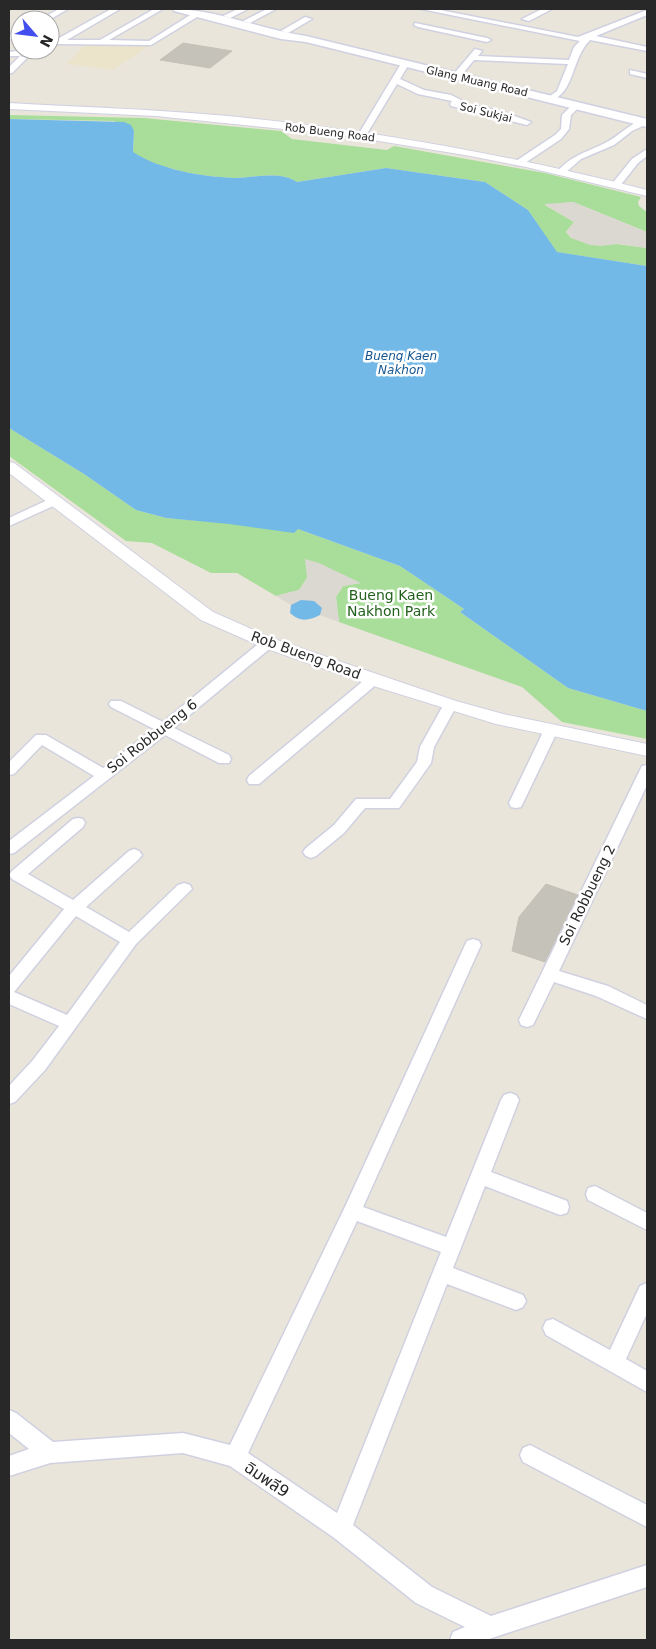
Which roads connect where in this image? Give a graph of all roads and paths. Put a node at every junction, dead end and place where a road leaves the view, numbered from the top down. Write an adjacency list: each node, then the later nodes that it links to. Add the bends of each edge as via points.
1 (116, 9): 22 (street)
2 (160, 9): 24 (street)
3 (178, 9): 8 (main road, Glang Muang Road)
4 (244, 9): 11 (street)
5 (272, 9): 15 (street)
6 (425, 9): 10 (street)
7 (548, 9): 14 (street)
8 (199, 11): 11 (main road, Glang Muang Road); 15 (main road, Glang Muang Road); 24 (street, via 151,43)
9 (647, 12): 20 (street)
10 (455, 15): 16 (street); 18 (street)
11 (227, 16): 15 (main road, Glang Muang Road)
12 (516, 17): 14 (street)
13 (308, 19): 19 (street)
14 (526, 19): 20 (street)
15 (243, 23): 19 (main road, Glang Muang Road); 21 (main road, Glang Muang Road, via 281,36)
16 (500, 24): 20 (street, via 538,34); 23 (street)
17 (418, 25): 18 (street)
18 (435, 29): 23 (street)
19 (285, 31): 21 (main road, Glang Muang Road)
20 (588, 37): 26 (street); 29 (street, via 578,47)
21 (306, 39): 30 (main road, Glang Muang Road)
22 (60, 40)
23 (488, 40): 27 (street)
24 (102, 42): 25 (street)
25 (60, 44)
26 (647, 49)
27 (471, 58): 29 (street); 33 (street)
28 (21, 60): 31 (street)
29 (572, 62): 40 (street, via 561,92)
30 (404, 64): 33 (main road, Glang Muang Road); 35 (street)
31 (9, 71)
32 (633, 72): 34 (street)
33 (456, 76): 40 (main road, Glang Muang Road)
34 (647, 76)
35 (395, 80): 36 (street, Soi Sukjai); 37 (street)
36 (422, 92): 39 (street); 43 (street, Soi Sukjai, via 451,97 457,100 454,104)
37 (387, 94): 38 (street); 45 (street)
38 (397, 94)
39 (407, 94)
40 (550, 99): 41 (main road, Glang Muang Road)
41 (577, 105): 44 (main road, Glang Muang Road); 47 (street, via 566,113 565,129)
42 (9, 106): 45 (street, Rob Bueng Road, via 156,113)
43 (528, 122)
44 (646, 122): 48 (street, via 629,129 612,143 578,157)
45 (362, 135): 47 (street, Rob Bueng Road)
46 (647, 152): 49 (street, via 635,161)
47 (519, 163): 48 (street, Rob Bueng Road)
48 (561, 172): 49 (street, Rob Bueng Road)
49 (616, 185): 50 (street, Rob Bueng Road)
50 (647, 193)
51 (9, 466): 52 (street, Rob Bueng Road)
52 (56, 500): 53 (street); 54 (street, Rob Bueng Road, via 207,616)
53 (9, 522)
54 (268, 643): 55 (street, Rob Bueng Road); 58 (street, Soi Robbueng 6)
55 (373, 680): 57 (street, Rob Bueng Road); 65 (street)
56 (116, 704): 58 (street)
57 (450, 705): 59 (street, Rob Bueng Road); 69 (street, via 427,747 424,763 394,804 361,803 339,829)
58 (164, 729): 61 (street); 64 (street, Soi Robbueng 6)
59 (551, 730): 60 (street, Rob Bueng Road); 66 (street)
60 (647, 750)
61 (224, 759)
62 (9, 770): 64 (street, Soi Robbueng 6, via 41,738)
63 (647, 770): 75 (street, Soi Robbueng 2)
64 (103, 775): 68 (street)
65 (254, 780)
66 (516, 803)
67 (78, 823): 72 (street, via 17,875)
68 (9, 850)
69 (311, 852)
70 (134, 855): 72 (street)
71 (184, 889): 73 (street)
72 (73, 909): 73 (street); 76 (street)
73 (130, 940): 79 (street)
74 (473, 945): 85 (street)
75 (549, 974): 77 (street, via 602,991); 78 (street, Soi Robbueng 2)
76 (10, 997): 79 (street)
77 (647, 1012)
78 (527, 1020)
79 (70, 1024): 80 (street, via 39,1065)
80 (9, 1097)
81 (510, 1100): 82 (street)
82 (480, 1176): 84 (street); 87 (street)
83 (595, 1194): 86 (street)
84 (560, 1207)
85 (352, 1211): 87 (street); 97 (street)
86 (647, 1222)
87 (452, 1248): 88 (street)
88 (442, 1273): 90 (street); 100 (street)
89 (647, 1292): 92 (street)
90 (516, 1301)
91 (553, 1328): 92 (street)
92 (614, 1363): 93 (street)
93 (647, 1382)
94 (9, 1420): 95 (street)
95 (50, 1453): 97 (street, ฉิมพลี9, via 183,1444); 98 (street, ฉิมพลี9)
96 (530, 1454): 99 (street)
97 (235, 1457): 100 (street, ฉิมพลี9)
98 (9, 1466)
99 (647, 1516)
100 (341, 1529): 102 (street, ฉิมพลี9, via 424,1595)
101 (647, 1576): 102 (street)
102 (490, 1627): 103 (street)
103 (461, 1640)

